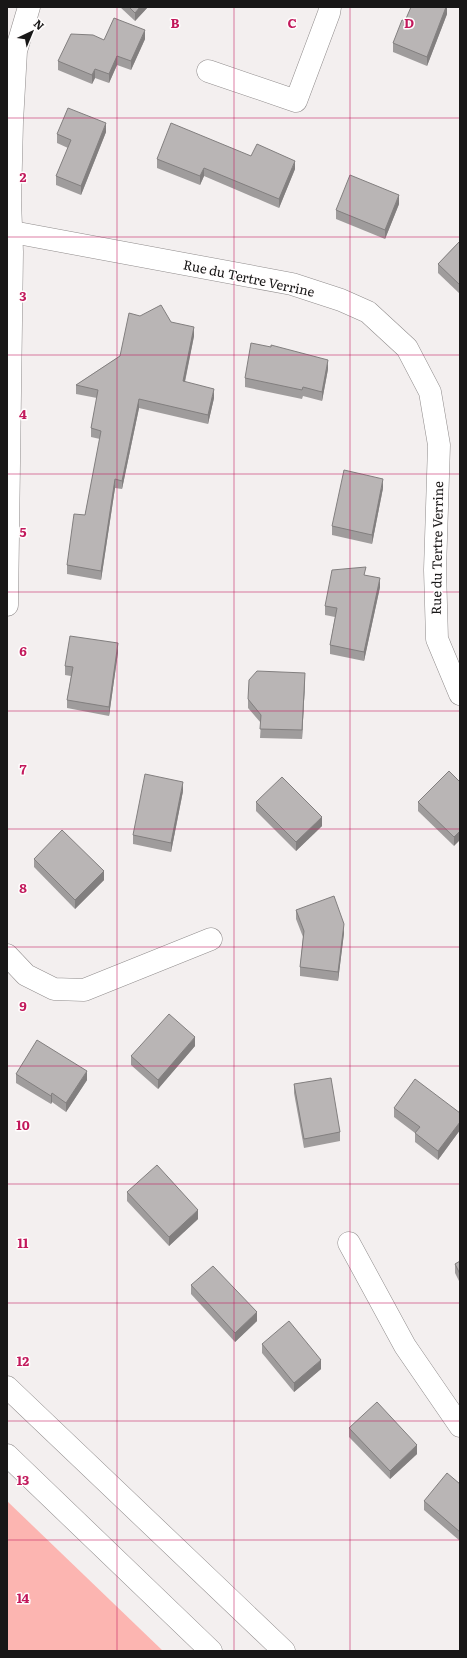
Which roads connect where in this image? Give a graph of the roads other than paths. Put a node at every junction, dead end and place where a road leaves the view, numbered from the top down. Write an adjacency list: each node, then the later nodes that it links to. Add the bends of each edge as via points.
1 (29, 7): 4 (street, via 16,50)
2 (330, 7): 3 (street, via 330,13 296,101)
3 (208, 71)
4 (10, 232): 5 (street); 6 (street, Rue du Tertre Verrine, via 292,284 368,312 406,348 430,392 439,445 435,570 437,639)
5 (7, 605)
6 (460, 694)
7 (211, 939): 8 (street, via 84,990 54,989 26,975)
8 (7, 955)
9 (349, 1243): 11 (street, via 405,1346)
10 (7, 1387): 14 (street)
11 (460, 1426)
12 (7, 1455): 13 (street)
13 (212, 1651)
14 (284, 1651)

